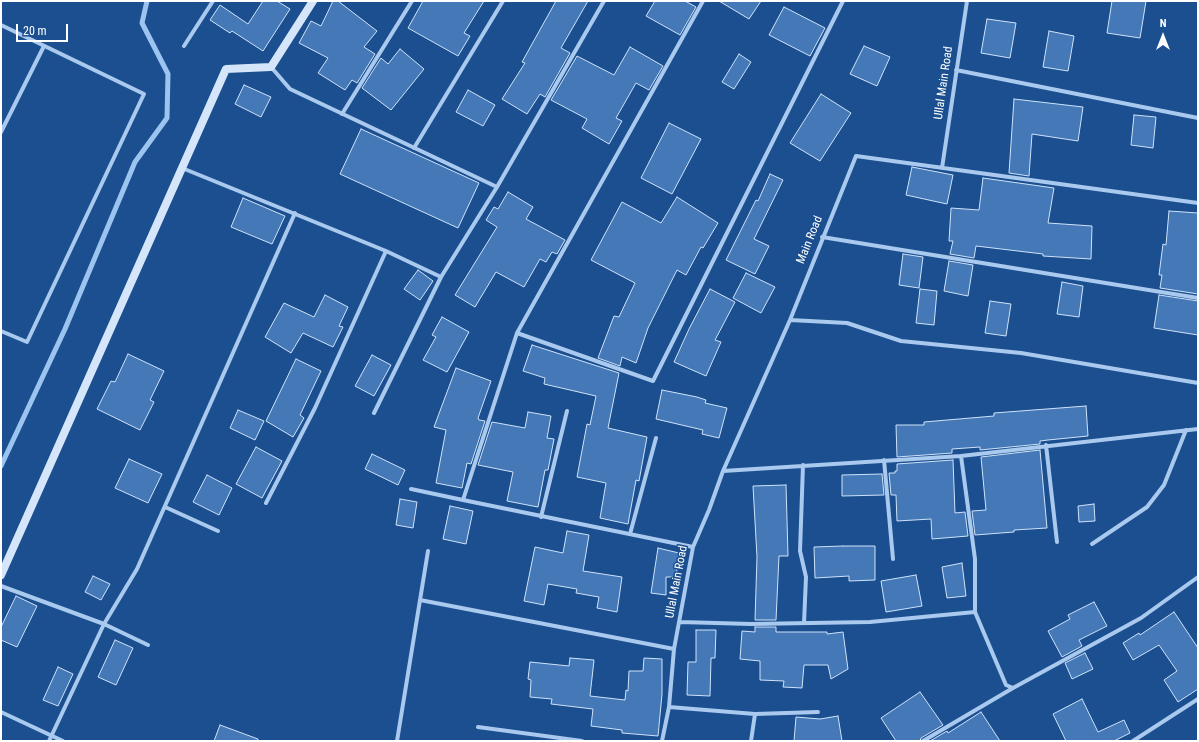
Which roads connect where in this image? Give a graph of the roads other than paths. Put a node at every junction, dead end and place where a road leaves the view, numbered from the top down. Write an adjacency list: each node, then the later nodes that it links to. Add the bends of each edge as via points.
1 (213, 1): 11 (street)
2 (313, 1): 12 (street)
3 (412, 1): 14 (street)
4 (503, 1): 17 (street)
5 (604, 1): 20 (street)
6 (703, 1): 29 (street)
7 (843, 1): 29 (street, via 653,381)
8 (967, 1): 13 (street, Ullal Main Road)
9 (1, 25): 10 (street)
10 (44, 46): 16 (street); 28 (street, via 144,94 27,342)
11 (184, 46)
12 (271, 67): 14 (street, via 290,89); 18 (street, via 226,69)
13 (956, 70): 15 (street); 19 (street, Ullal Main Road)
14 (342, 114): 17 (street)
15 (1198, 118)
16 (1, 132)
17 (414, 148): 20 (street)
18 (181, 168): 22 (street); 54 (street)
19 (942, 168): 21 (street); 23 (street, Main Road, via 856,156)
20 (497, 187): 25 (street)
21 (1198, 203)
22 (295, 213): 24 (street); 45 (street)
23 (822, 237): 26 (street); 27 (street, Main Road)
24 (386, 251): 25 (street); 44 (street, via 315,408)
25 (441, 277): 33 (street)
26 (1198, 298)
27 (790, 320): 30 (street, via 847,323 901,341 1020,353); 32 (street, Main Road)
28 (1, 331)
29 (517, 333): 43 (street)
30 (1198, 383)
31 (567, 411): 46 (street)
32 (748, 411): 41 (street, Ullal Main Road)
33 (374, 413)
34 (1198, 429): 35 (street)
35 (1186, 430): 37 (street); 50 (street, via 1164,485 1147,507)
36 (656, 438): 48 (street)
37 (1046, 445): 38 (street); 49 (street)
38 (961, 456): 39 (street); 58 (street, via 975,559)
39 (884, 460): 40 (street); 53 (street)
40 (803, 465): 41 (street); 60 (street, via 800,551 806,577)
41 (723, 471): 51 (street, Ullal Main Road)
42 (411, 489): 43 (street)
43 (463, 500): 46 (street)
44 (266, 503)
45 (165, 507): 47 (street); 61 (street, via 137,570)
46 (541, 517): 48 (street)
47 (218, 531)
48 (630, 534): 51 (street)
49 (1057, 542)
50 (1092, 544)
51 (693, 547): 59 (street, Ullal Main Road)
52 (428, 551): 57 (street)
53 (894, 559)
54 (1, 575)
55 (1198, 577): 64 (street, via 1141,618)
56 (1, 586): 61 (street)
57 (420, 600): 63 (street); 74 (street)
58 (975, 612): 60 (street, via 870,622); 64 (street, via 1006,685)
59 (680, 622): 60 (street); 63 (street, Ullal Main Road)
60 (804, 623)
61 (104, 624): 62 (street); 71 (street)
62 (148, 645)
63 (674, 649): 66 (street, Ullal Main Road)
64 (1014, 688): 78 (street)
65 (1198, 699): 79 (street)
66 (669, 707): 69 (street); 76 (street, Ullal Main Road)
67 (1, 712): 71 (street)
68 (818, 712): 69 (street)
69 (755, 714): 77 (street)
70 (478, 726): 75 (street)
71 (51, 735): 72 (street); 73 (street)
72 (49, 741)
73 (63, 741)
74 (397, 741)
75 (582, 741)
76 (662, 741)
77 (752, 741)
78 (923, 741)
79 (1133, 741)

